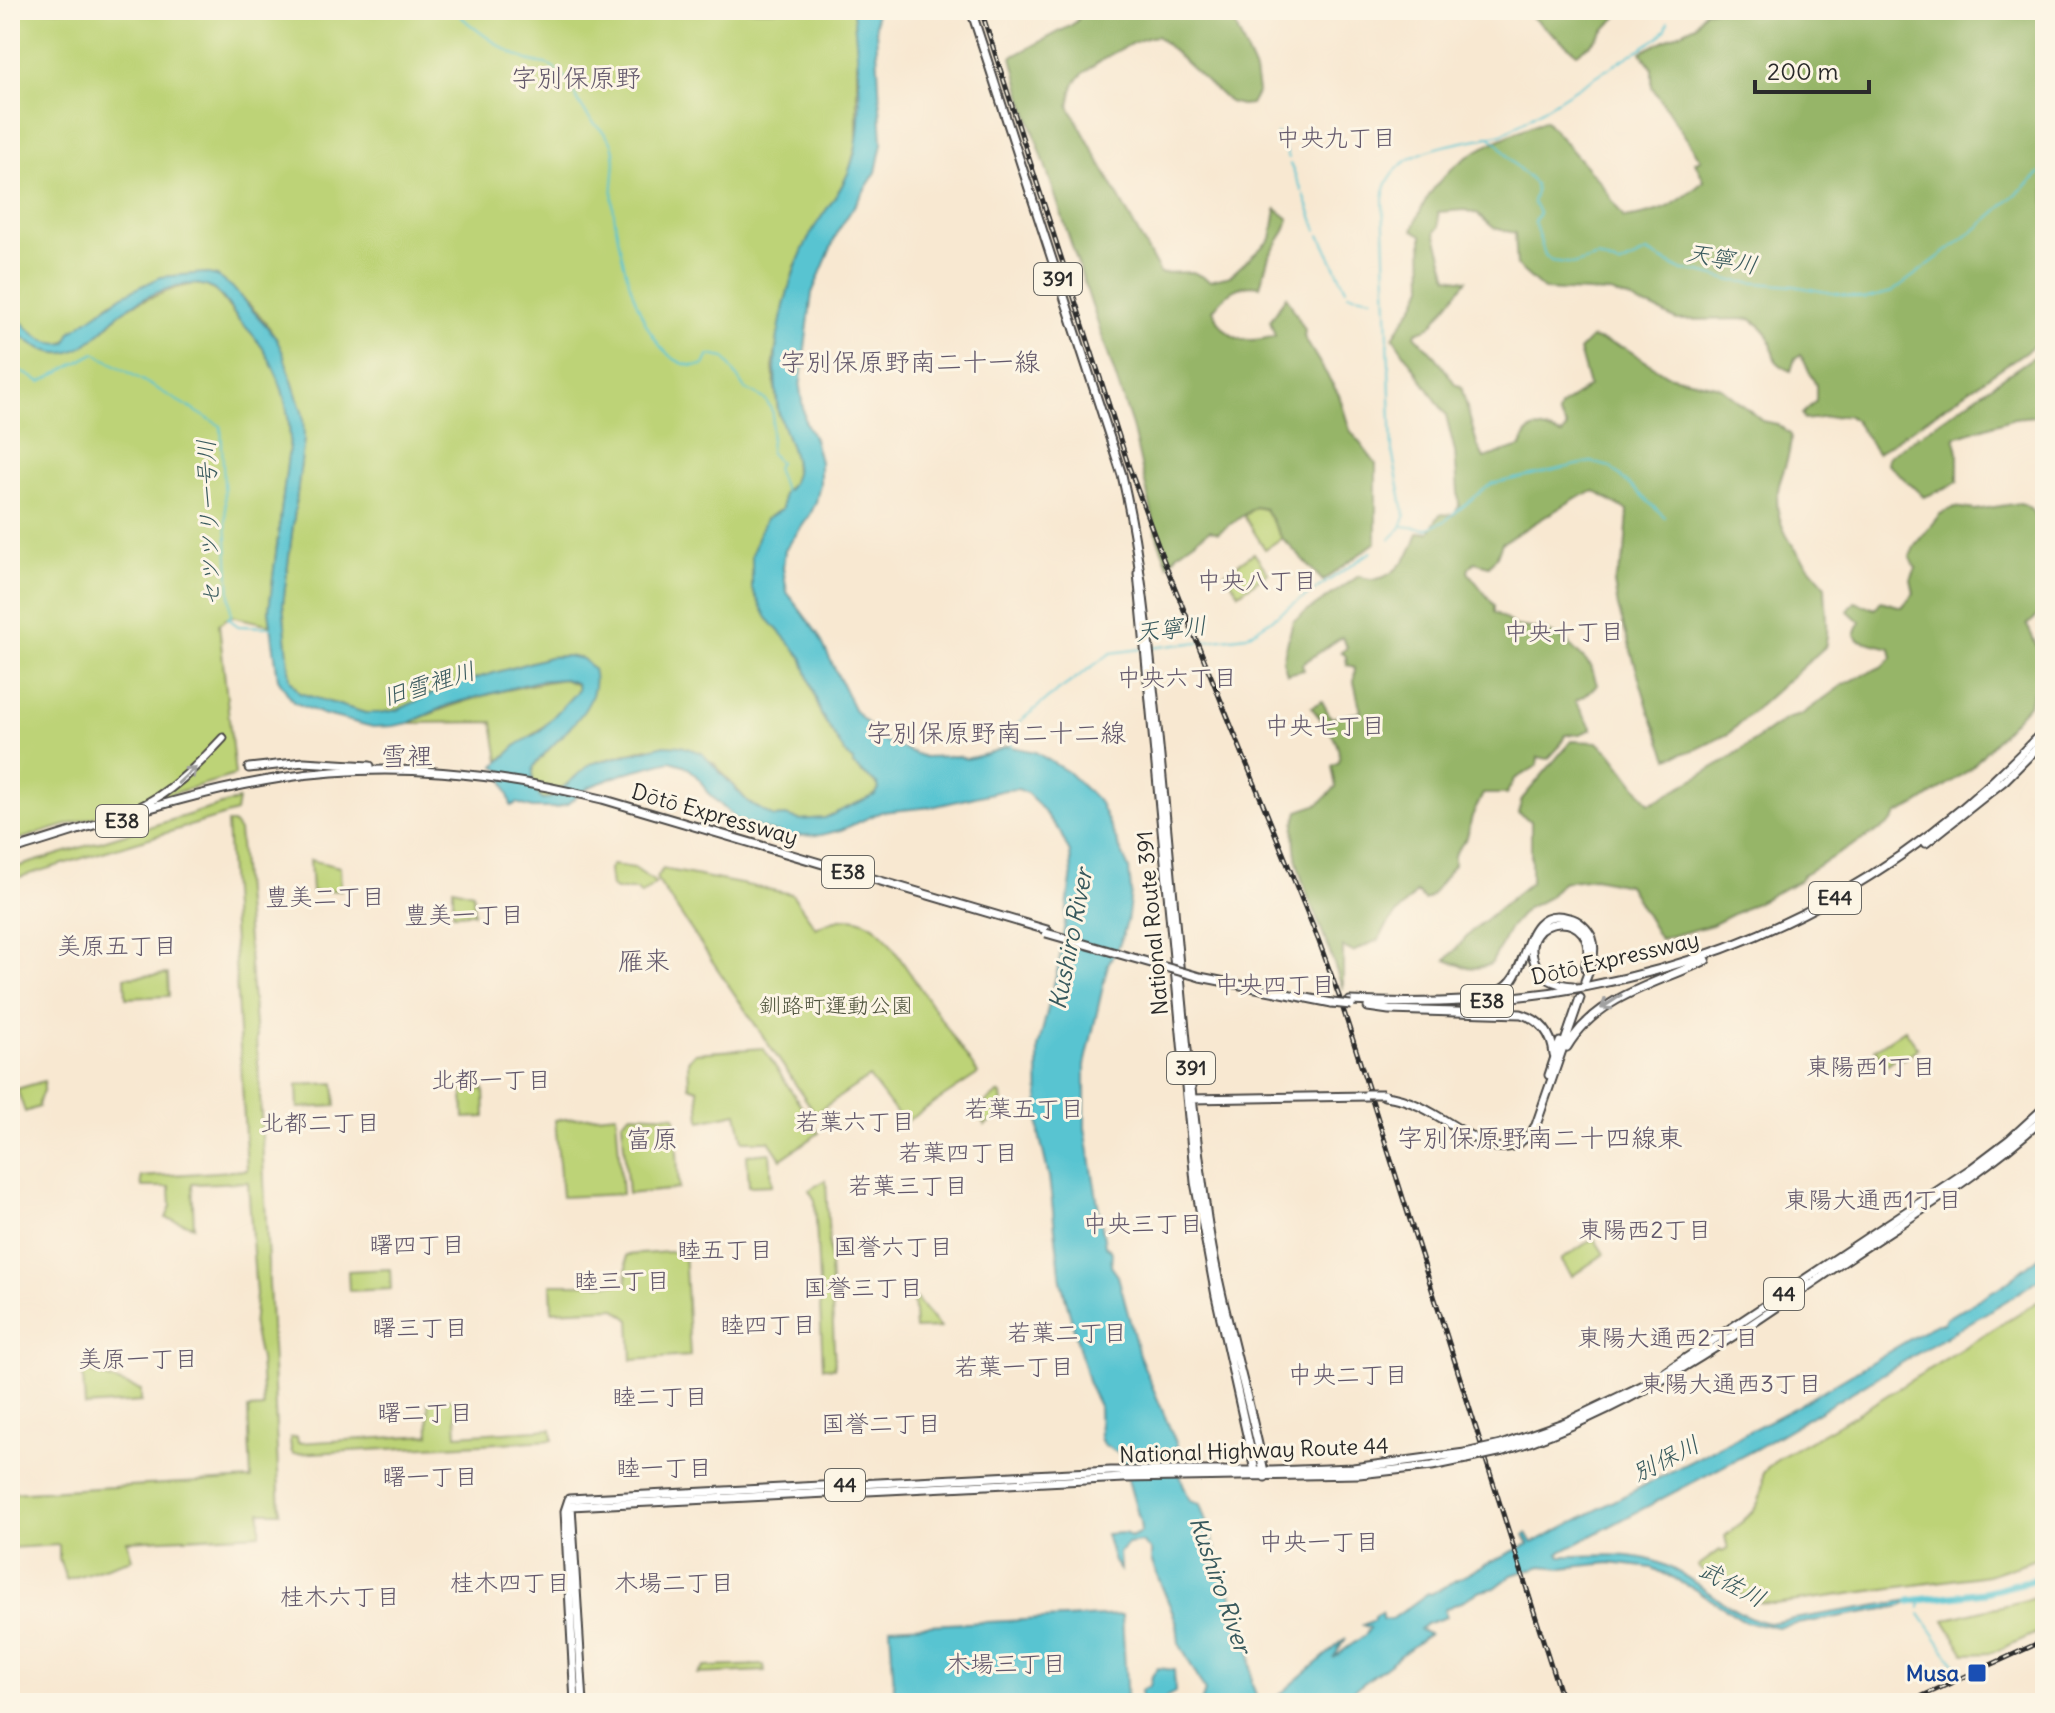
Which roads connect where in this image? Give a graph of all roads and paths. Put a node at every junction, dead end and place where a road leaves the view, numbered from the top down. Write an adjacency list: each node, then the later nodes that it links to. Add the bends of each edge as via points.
1 (971, 10): 19 (highway, National Route 391 / 391, via 1122,475 1137,551)
2 (2045, 729): 13 (highway, Dōtō Expressway / E44, via 1933,832 1828,902 1717,952)
3 (223, 738): 10 (highway, one-way to 3, via 159,797)
4 (2045, 740): 12 (highway, Dōtō Expressway / E44, via 1968,811 1882,874 1800,920)
5 (249, 768): 6 (highway, via 304,762)
6 (419, 769): 7 (highway, Dōtō Expressway / E38); 8 (highway, Dōtō Expressway / E38)
7 (490, 778): 8 (highway, Dōtō Expressway / E38, via 391,772); 15 (highway, Dōtō Expressway / E38, bridge, via 649,814 1200,976)
8 (261, 782): 9 (highway, Dōtō Expressway / E38)
9 (234, 788): 10 (highway, Dōtō Expressway / E38); 11 (highway, Dōtō Expressway / E38)
10 (95, 825): 11 (highway, Dōtō Expressway / E38)
11 (10, 852)
12 (1708, 959): 14 (highway, Dōtō Expressway / E44); 18 (highway, one-way to 18, via 1613,1000 1586,1023)
13 (1599, 984): 14 (highway, Dōtō Expressway / E44); 14 (highway, via 1563,986 1539,970 1533,944 1552,923 1566,923 1584,934 1589,951)
14 (1580, 990): 16 (highway, Dōtō Expressway / E38); 16 (highway, via 1594,951 1591,936 1574,919 1555,917 1531,933 1518,972 1501,990); 17 (highway, Dōtō Expressway / E38, via 1489,1004); 18 (highway)
15 (1350, 1003): 16 (highway, Dōtō Expressway / E38); 17 (highway, Dōtō Expressway / E38)
16 (1403, 1004)
17 (1368, 1007): 18 (highway, via 1528,1016 1545,1028)
18 (1557, 1060): 19 (highway, bridge, via 1536,1125 1525,1140 1510,1147 1490,1146 1419,1105 1384,1095)
19 (1191, 1098): 23 (highway, National Route 391 / 391, via 1206,1246)
20 (2045, 1107): 22 (highway, National Highway Route 44 / 44, via 1972,1168 1688,1359 1598,1408)
21 (2045, 1117): 22 (highway, National Highway Route 44 / 44, via 1983,1168 1670,1378 1573,1427)
22 (1502, 1448): 23 (highway, National Highway Route 44 / 44, bridge, via 1386,1465)
23 (1260, 1474): 24 (highway, National Highway Route 44 / 44, via 1123,1475 571,1506)
24 (575, 1628): 25 (highway, 44); 26 (highway, 44)
25 (575, 1703)
26 (583, 1703)

